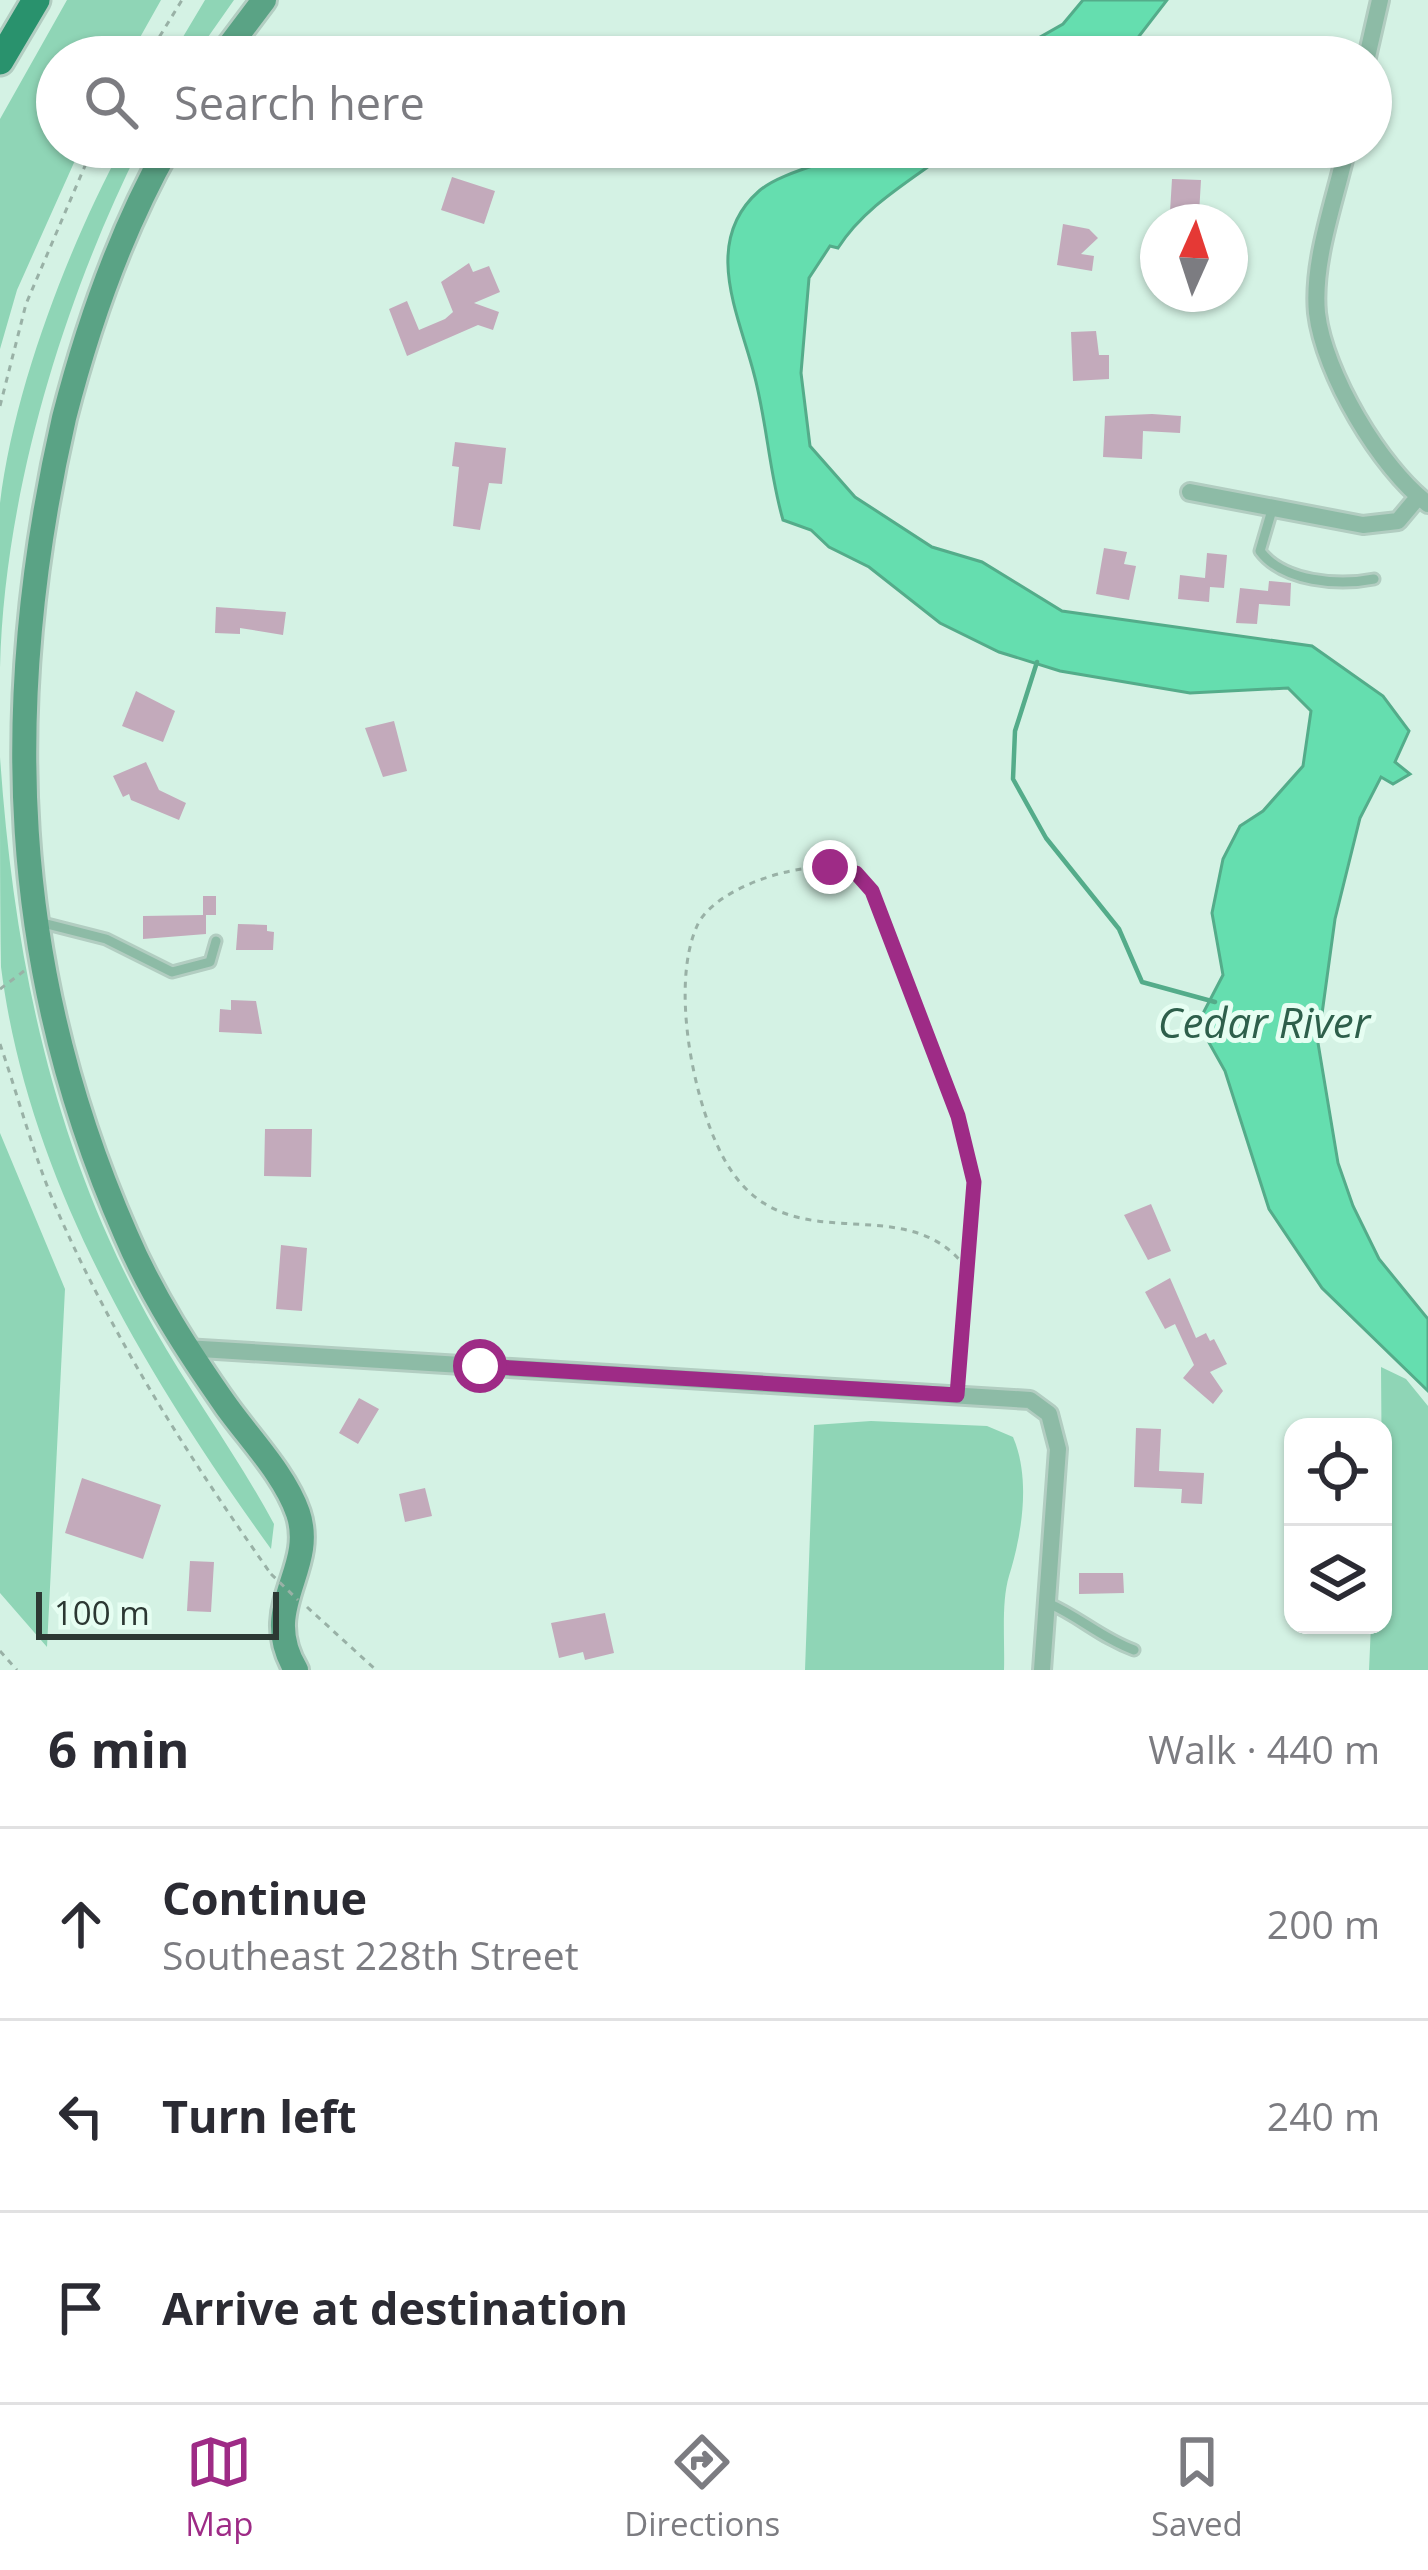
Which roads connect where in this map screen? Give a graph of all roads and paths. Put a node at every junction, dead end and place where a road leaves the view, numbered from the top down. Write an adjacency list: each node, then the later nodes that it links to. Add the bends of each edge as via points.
1 (36, 0): 8 (main road)
2 (182, 0): 5 (path)
3 (264, 0): 6 (street)
4 (1380, 0): 7 (street)
5 (160, 36)
6 (237, 36)
7 (1372, 36)
8 (0, 61)
9 (85, 168): 12 (path, via 26,304)
10 (156, 168): 17 (street, via 84,338 32,560 20,653 20,774)
11 (1342, 168): 14 (street, via 1317,312 1339,385)
12 (0, 406)
13 (1190, 492): 15 (street)
14 (1423, 501): 15 (street, via 1398,521 1363,526)
15 (1275, 505): 16 (lane, via 1262,528 1260,551 1269,564 1339,586)
16 (1374, 579)
17 (34, 922): 18 (lane, via 106,939 172,972 210,962); 19 (street)
18 (216, 941)
19 (40, 960): 20 (path); 23 (street, via 103,1176)
20 (0, 989)
21 (0, 1044): 30 (path, bridge, via 55,1205 111,1326 271,1574)
22 (968, 1269): 22 (path, via 974,1182 958,1116 872,891 856,873 830,867 789,869 726,897 698,920 682,985 716,1145 738,1184 780,1213 928,1236); 24 (path)
23 (185, 1348): 24 (street); 29 (street, via 298,1514 297,1564 280,1632)
24 (957, 1395): 25 (street, via 1030,1400 1057,1431)
25 (1048, 1603): 26 (lane); 31 (street)
26 (1134, 1650)
27 (0, 1651): 28 (path)
28 (17, 1670)
29 (296, 1670)
30 (376, 1670)
31 (1042, 1670)

